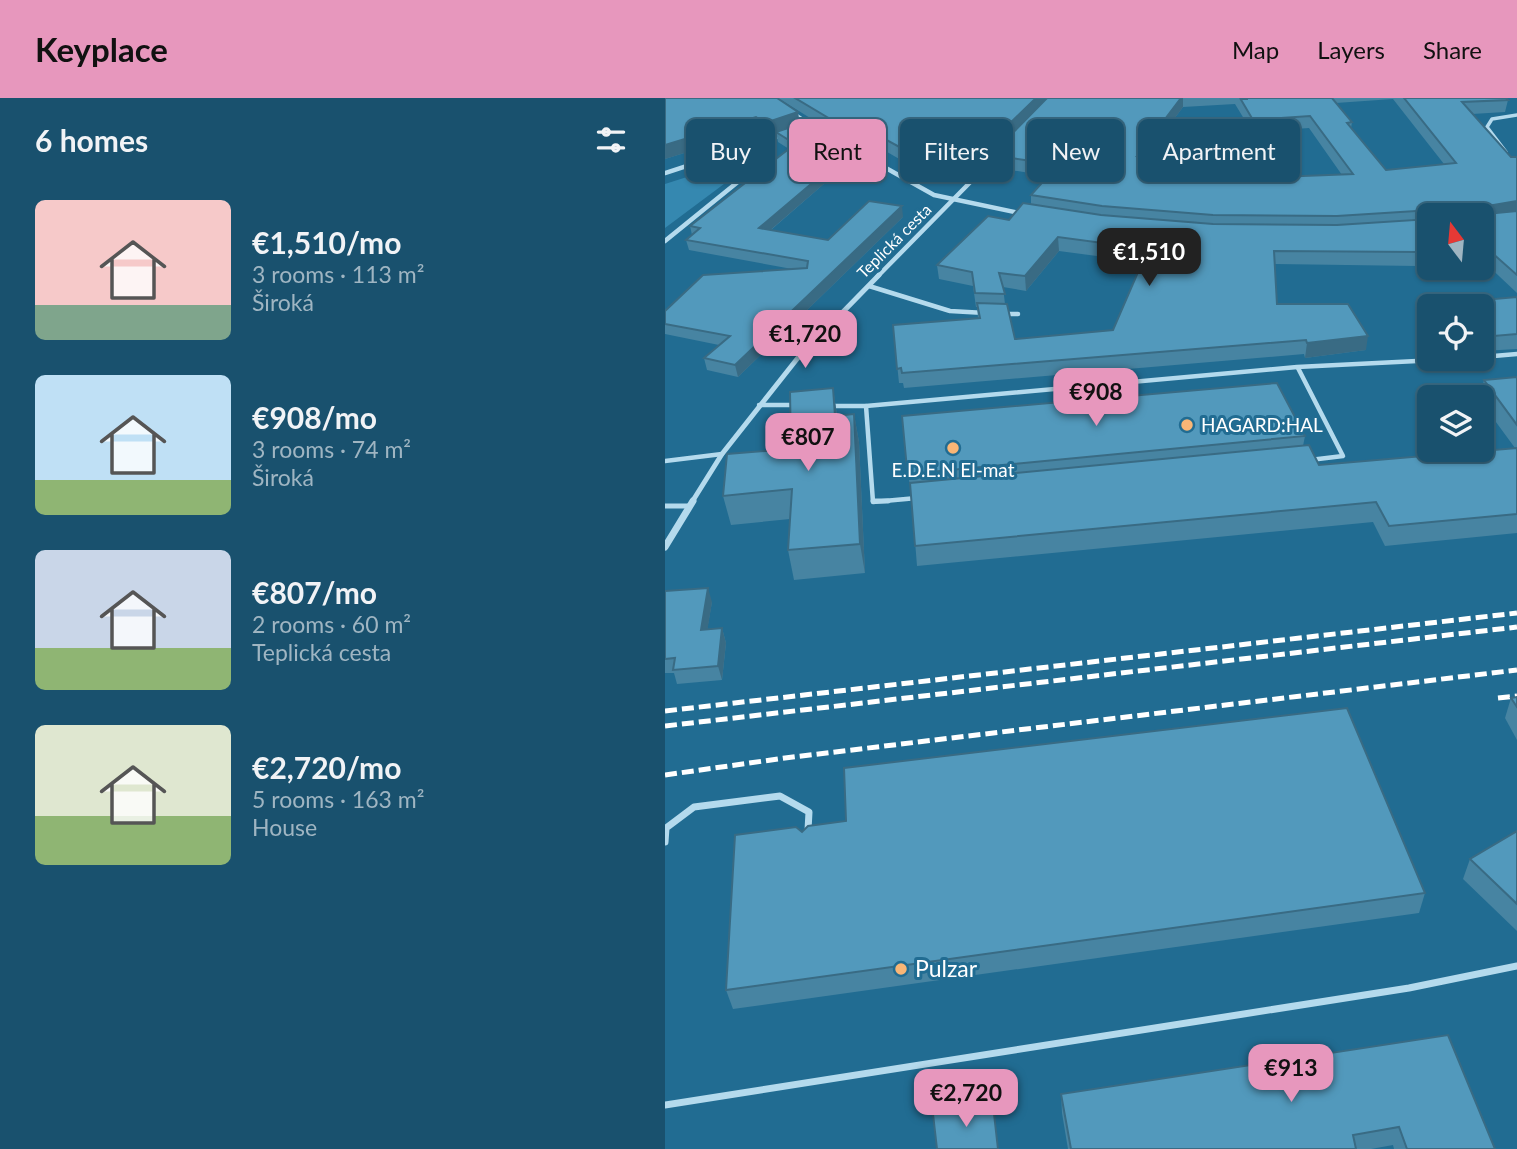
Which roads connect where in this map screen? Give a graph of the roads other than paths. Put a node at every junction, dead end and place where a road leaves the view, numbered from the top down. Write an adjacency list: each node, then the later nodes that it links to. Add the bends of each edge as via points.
1 (780, 105): 3 (street)
2 (1517, 115): 6 (lane, via 1492,119 1487,127)
3 (801, 119)
4 (785, 134): 5 (street)
5 (775, 137)
6 (1508, 155)
7 (686, 166): 9 (street)
8 (886, 168): 12 (street)
9 (665, 173)
10 (738, 182): 14 (street)
11 (972, 182): 12 (street, Teplická cesta)
12 (953, 201): 13 (street); 15 (street, Teplická cesta)
13 (1030, 214)
14 (665, 242)
15 (869, 286): 16 (lane, via 950,311); 25 (street, Teplická cesta)
16 (991, 313)
17 (1005, 314): 18 (lane)
18 (1018, 314)
19 (1517, 354): 20 (lane)
20 (1494, 356)
21 (1417, 361): 22 (lane)
22 (1297, 368): 28 (lane); 30 (lane, via 1343,456)
23 (1493, 384): 24 (lane)
24 (1489, 385)
25 (759, 405): 26 (lane); 29 (street, Teplická cesta)
26 (811, 405)
27 (825, 406): 28 (lane)
28 (866, 406): 32 (lane, via 873,502)
29 (722, 454): 31 (lane); 34 (street, Teplická cesta)
30 (1302, 460)
31 (665, 461)
32 (928, 497)
33 (665, 506): 34 (lane)
34 (688, 506): 35 (street, Teplická cesta)
35 (665, 547)
36 (808, 835): 37 (lane, via 809,812 780,796 695,807 666,828)
37 (665, 842)
38 (1517, 966): 39 (lane, via 1409,988)
39 (665, 1105)

